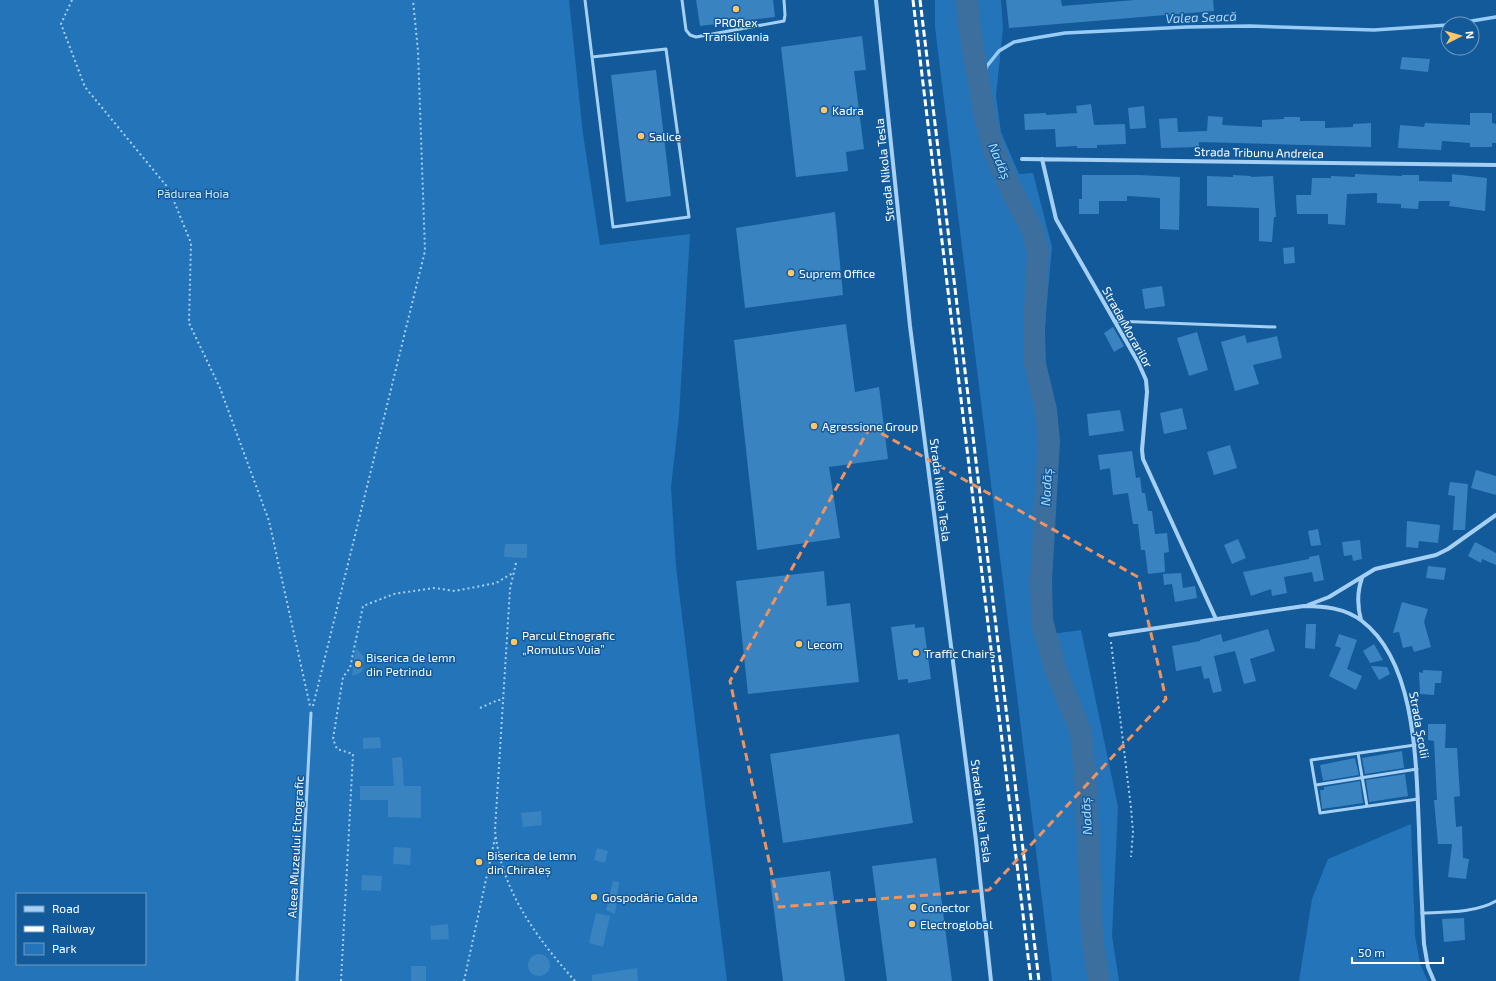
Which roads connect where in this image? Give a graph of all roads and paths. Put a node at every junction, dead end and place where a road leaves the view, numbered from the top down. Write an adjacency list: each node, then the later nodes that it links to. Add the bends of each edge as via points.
1 (72, 0): 23 (path, via 61,24 85,87 169,189 191,243 188,323 220,388 269,521)
2 (413, 0): 23 (path, via 418,51 425,251)
3 (585, 0): 7 (lane)
4 (682, 0): 5 (lane, via 686,30 696,37 784,21)
5 (784, 0)
6 (876, 0): 39 (street, Strada Nikola Tesla, via 910,326 976,841)
7 (592, 57): 7 (lane, via 613,227 689,217 666,49)
8 (1022, 159): 9 (street, Strada Tribunu Andreica)
9 (1042, 160): 10 (street, Strada Tribunu Andreica); 11 (street, Strada Morarilor, via 1056,219)
10 (1496, 165)
11 (1114, 321): 12 (lane); 18 (street, Strada Morarilor, via 1146,380 1143,459)
12 (1275, 327)
13 (1496, 515): 16 (street, via 1436,555 1375,570)
14 (516, 563): 15 (path)
15 (513, 573): 21 (path); 36 (path, via 496,583 455,591 434,588 394,594 363,606 350,668 343,677 333,739 337,749 353,754)
16 (1362, 577): 17 (street, via 1329,597); 19 (street, via 1358,610)
17 (1304, 606): 18 (street, Strada Școlii); 19 (street, Strada Școlii, via 1338,609)
18 (1216, 619): 20 (street, Strada Școlii)
19 (1362, 621): 24 (street, Strada Școlii, via 1382,643 1400,679)
20 (1110, 635): 32 (path, via 1131,808)
21 (503, 700): 22 (path); 31 (path)
22 (480, 708)
23 (311, 713): 35 (lane, Aleea Muzeului Etnografic)
24 (1415, 745): 25 (lane); 26 (street, Strada Școlii)
25 (1358, 754): 27 (lane); 28 (lane, via 1311,760)
26 (1417, 769): 27 (lane); 29 (street, Strada Școlii)
27 (1362, 778): 28 (lane); 30 (lane)
28 (1316, 786): 30 (lane, via 1320,813)
29 (1418, 799): 30 (lane); 34 (street, Strada Școlii)
30 (1367, 806)
31 (496, 835): 37 (path); 38 (path, via 497,850 505,878 527,920 546,948)
32 (1131, 857)
33 (1496, 901): 34 (lane, via 1472,909)
34 (1422, 914): 40 (street, Strada Școlii, via 1428,967)
35 (297, 981)
36 (341, 981)
37 (464, 981)
38 (575, 981)
39 (991, 981)
40 (1434, 981)

